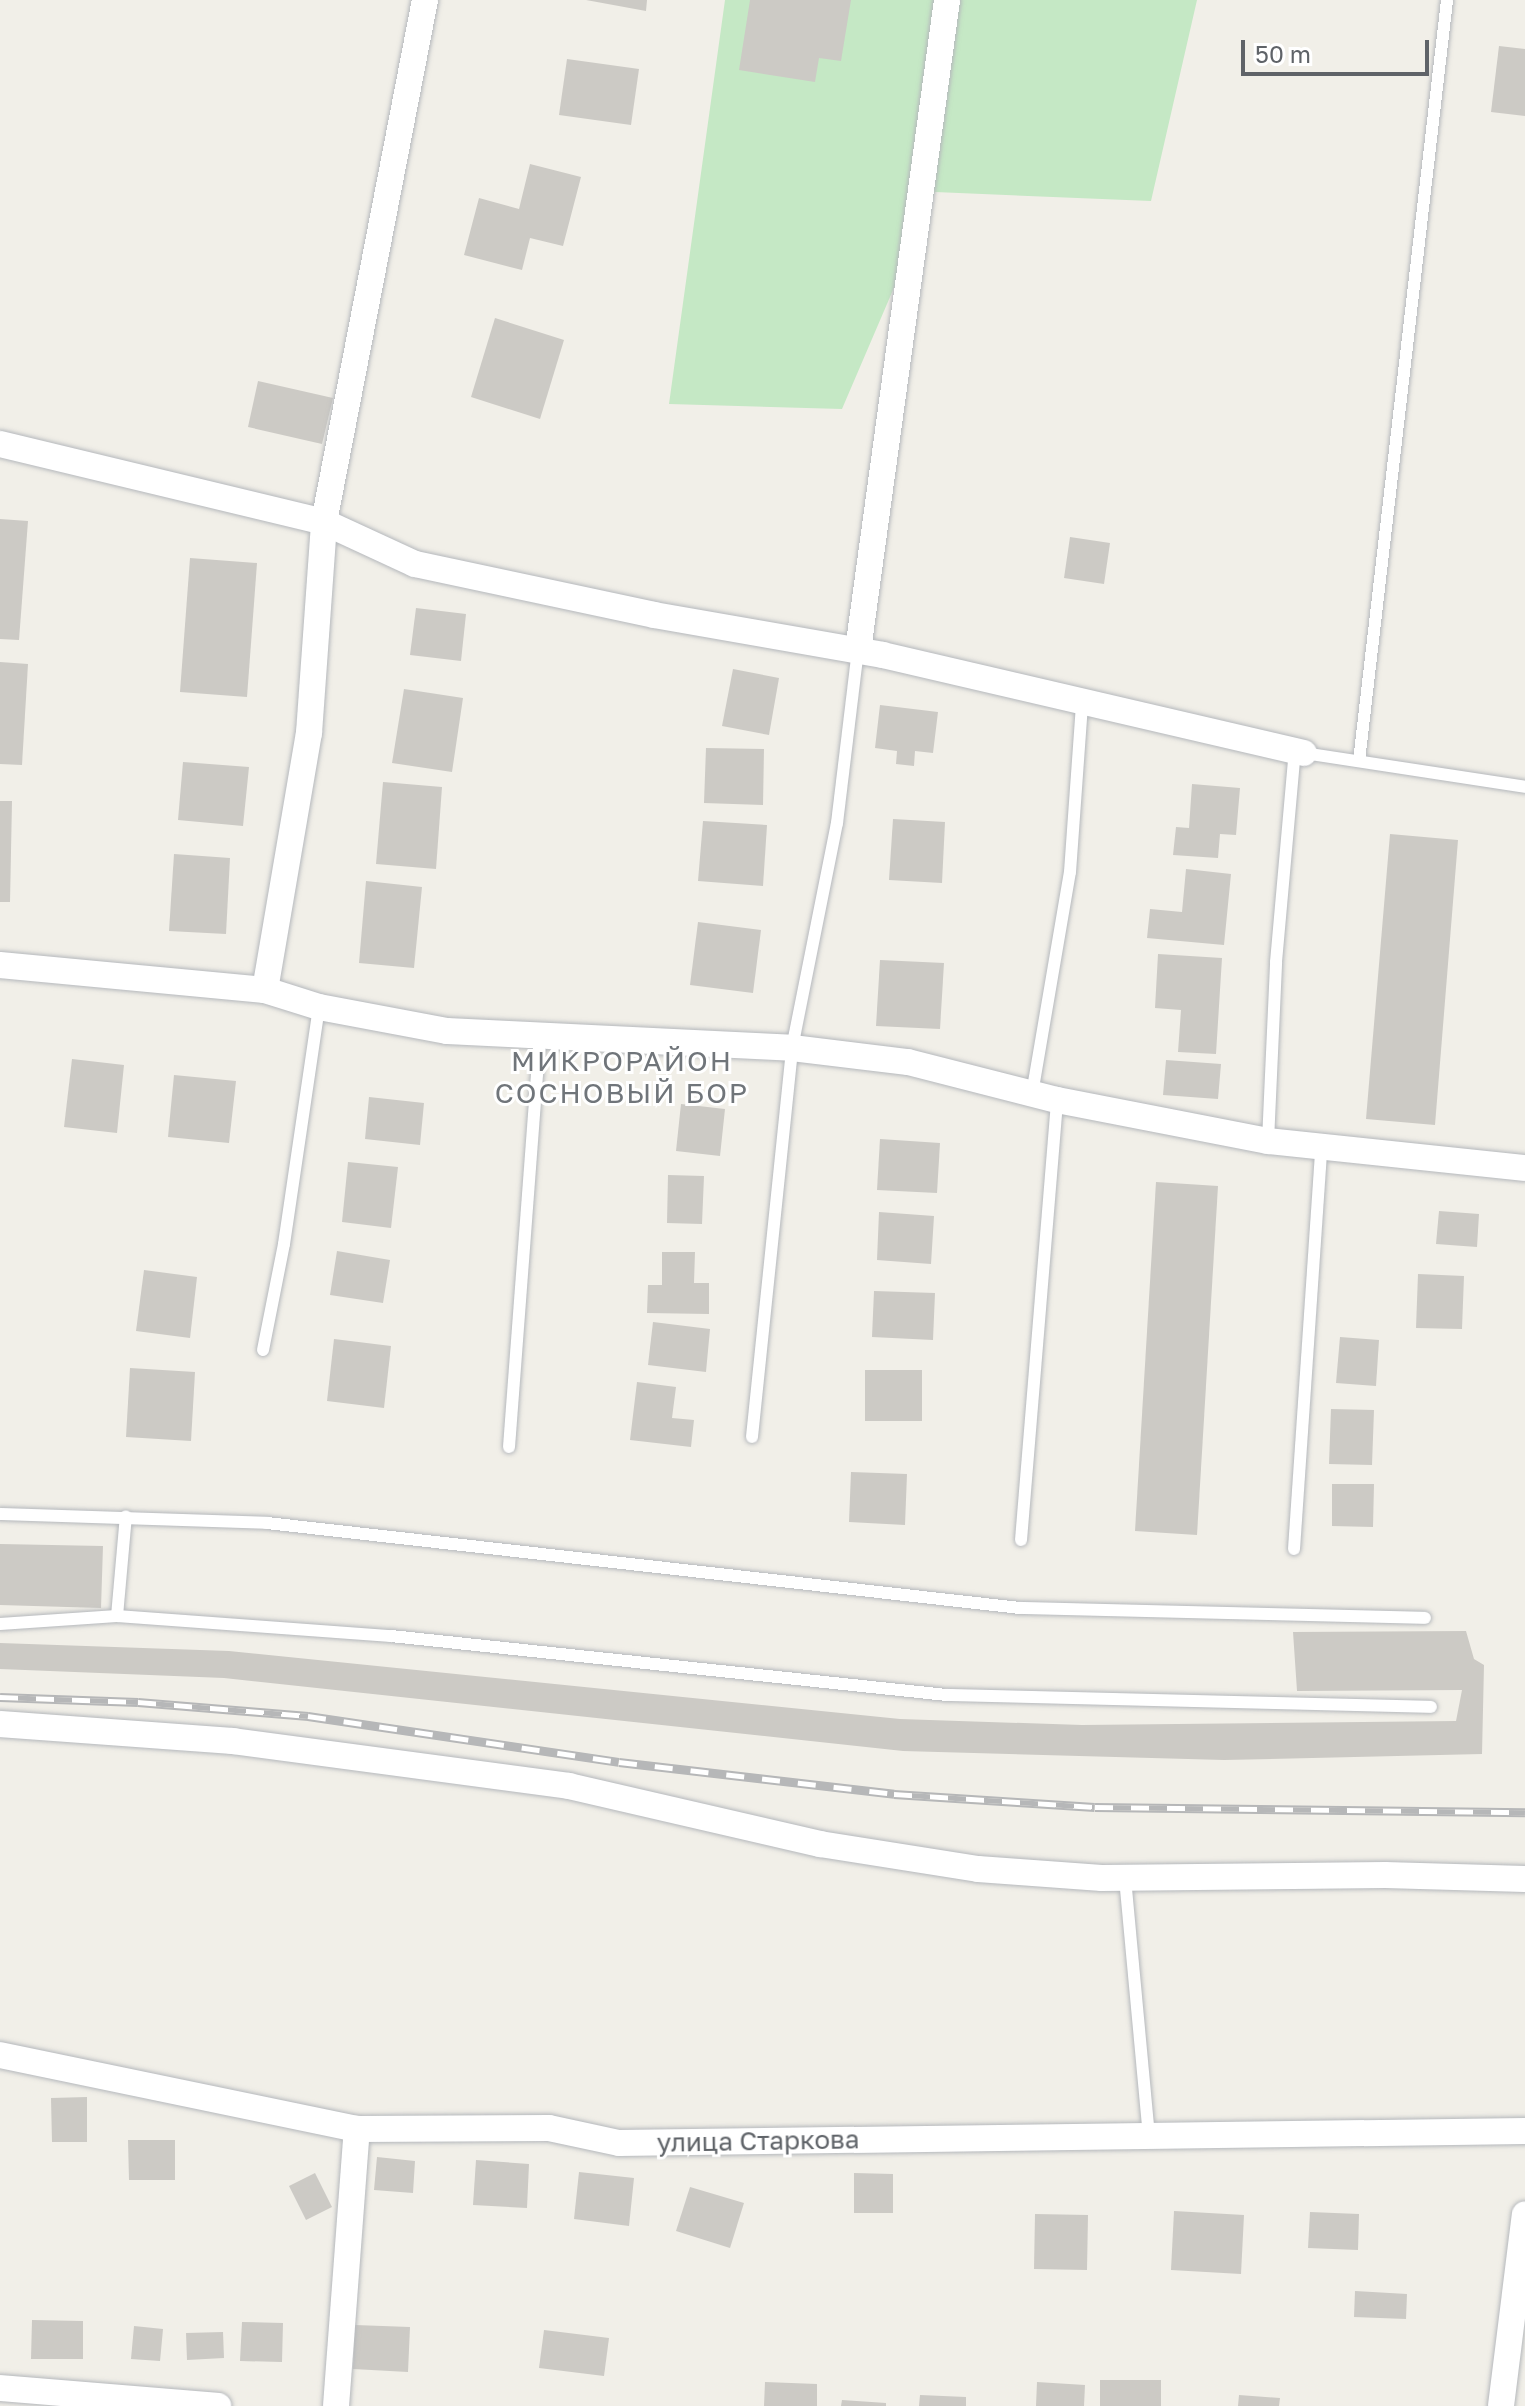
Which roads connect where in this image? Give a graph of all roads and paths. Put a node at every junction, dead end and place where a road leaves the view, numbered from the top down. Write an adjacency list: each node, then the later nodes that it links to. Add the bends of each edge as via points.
1 (425, 0): 5 (street)
2 (947, 0): 6 (street)
3 (1447, 0): 9 (lane)
4 (0, 444): 5 (street)
5 (324, 522): 6 (street, via 415,564 654,615); 12 (street, via 309,733)
6 (858, 650): 7 (street); 15 (lane, via 837,823)
7 (1082, 704): 8 (street); 16 (lane, via 1070,872)
8 (1299, 752): 9 (lane); 18 (lane, via 1276,962)
9 (1359, 761): 10 (lane)
10 (1525, 787)
11 (0, 965): 12 (street)
12 (265, 990): 13 (street)
13 (319, 1007): 14 (street, via 447,1031); 21 (lane)
14 (540, 1032): 15 (street); 23 (lane)
15 (792, 1048): 16 (street, via 908,1062); 22 (lane)
16 (1032, 1094): 17 (street)
17 (1057, 1100): 18 (street); 26 (lane)
18 (1268, 1141): 19 (street)
19 (1321, 1149): 20 (street); 27 (lane)
20 (1525, 1168)
21 (263, 1350)
22 (752, 1437)
23 (509, 1447)
24 (0, 1514): 25 (lane)
25 (126, 1516): 28 (lane); 29 (lane, via 267,1523 1020,1608)
26 (1021, 1540)
27 (1294, 1549)
28 (117, 1616): 30 (lane); 31 (lane, via 391,1636 947,1695)
29 (1425, 1618)
30 (0, 1624)
31 (1431, 1707)
32 (0, 1724): 33 (street, via 233,1741 554,1784 820,1844 978,1869)
33 (1125, 1878): 34 (street); 38 (lane)
34 (1525, 1879)
35 (0, 2055): 36 (street, улица Старкова)
36 (357, 2129): 38 (street, улица Старкова, via 549,2128 619,2143); 42 (street)
37 (1525, 2131): 38 (street, улица Старкова)
38 (1149, 2136)
39 (1525, 2214): 43 (street)
40 (0, 2388): 41 (street)
41 (218, 2406)
42 (336, 2406)
43 (1501, 2406)

